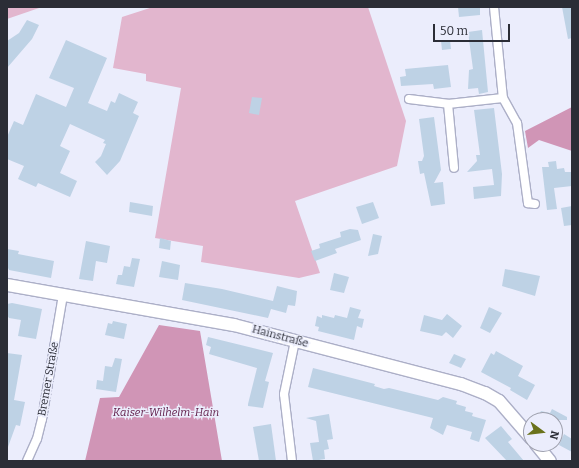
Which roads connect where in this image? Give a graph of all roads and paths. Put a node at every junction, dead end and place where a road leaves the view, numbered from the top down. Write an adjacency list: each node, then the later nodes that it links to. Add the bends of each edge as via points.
1 (494, 7): 2 (street)
2 (503, 98): 4 (street); 6 (street, via 517,123 528,203)
3 (409, 99): 4 (street)
4 (448, 104): 5 (street)
5 (454, 168)
6 (535, 204)
7 (7, 285): 8 (street, Hainstraße)
8 (63, 295): 9 (street, Hainstraße, via 234,325); 12 (street, Bremer Straße, via 42,419)
9 (295, 341): 10 (street, Hainstraße, via 478,390 499,401); 13 (street, via 284,394)
10 (523, 429)
11 (543, 452): 14 (street)
12 (28, 461)
13 (292, 461)
14 (550, 461)

